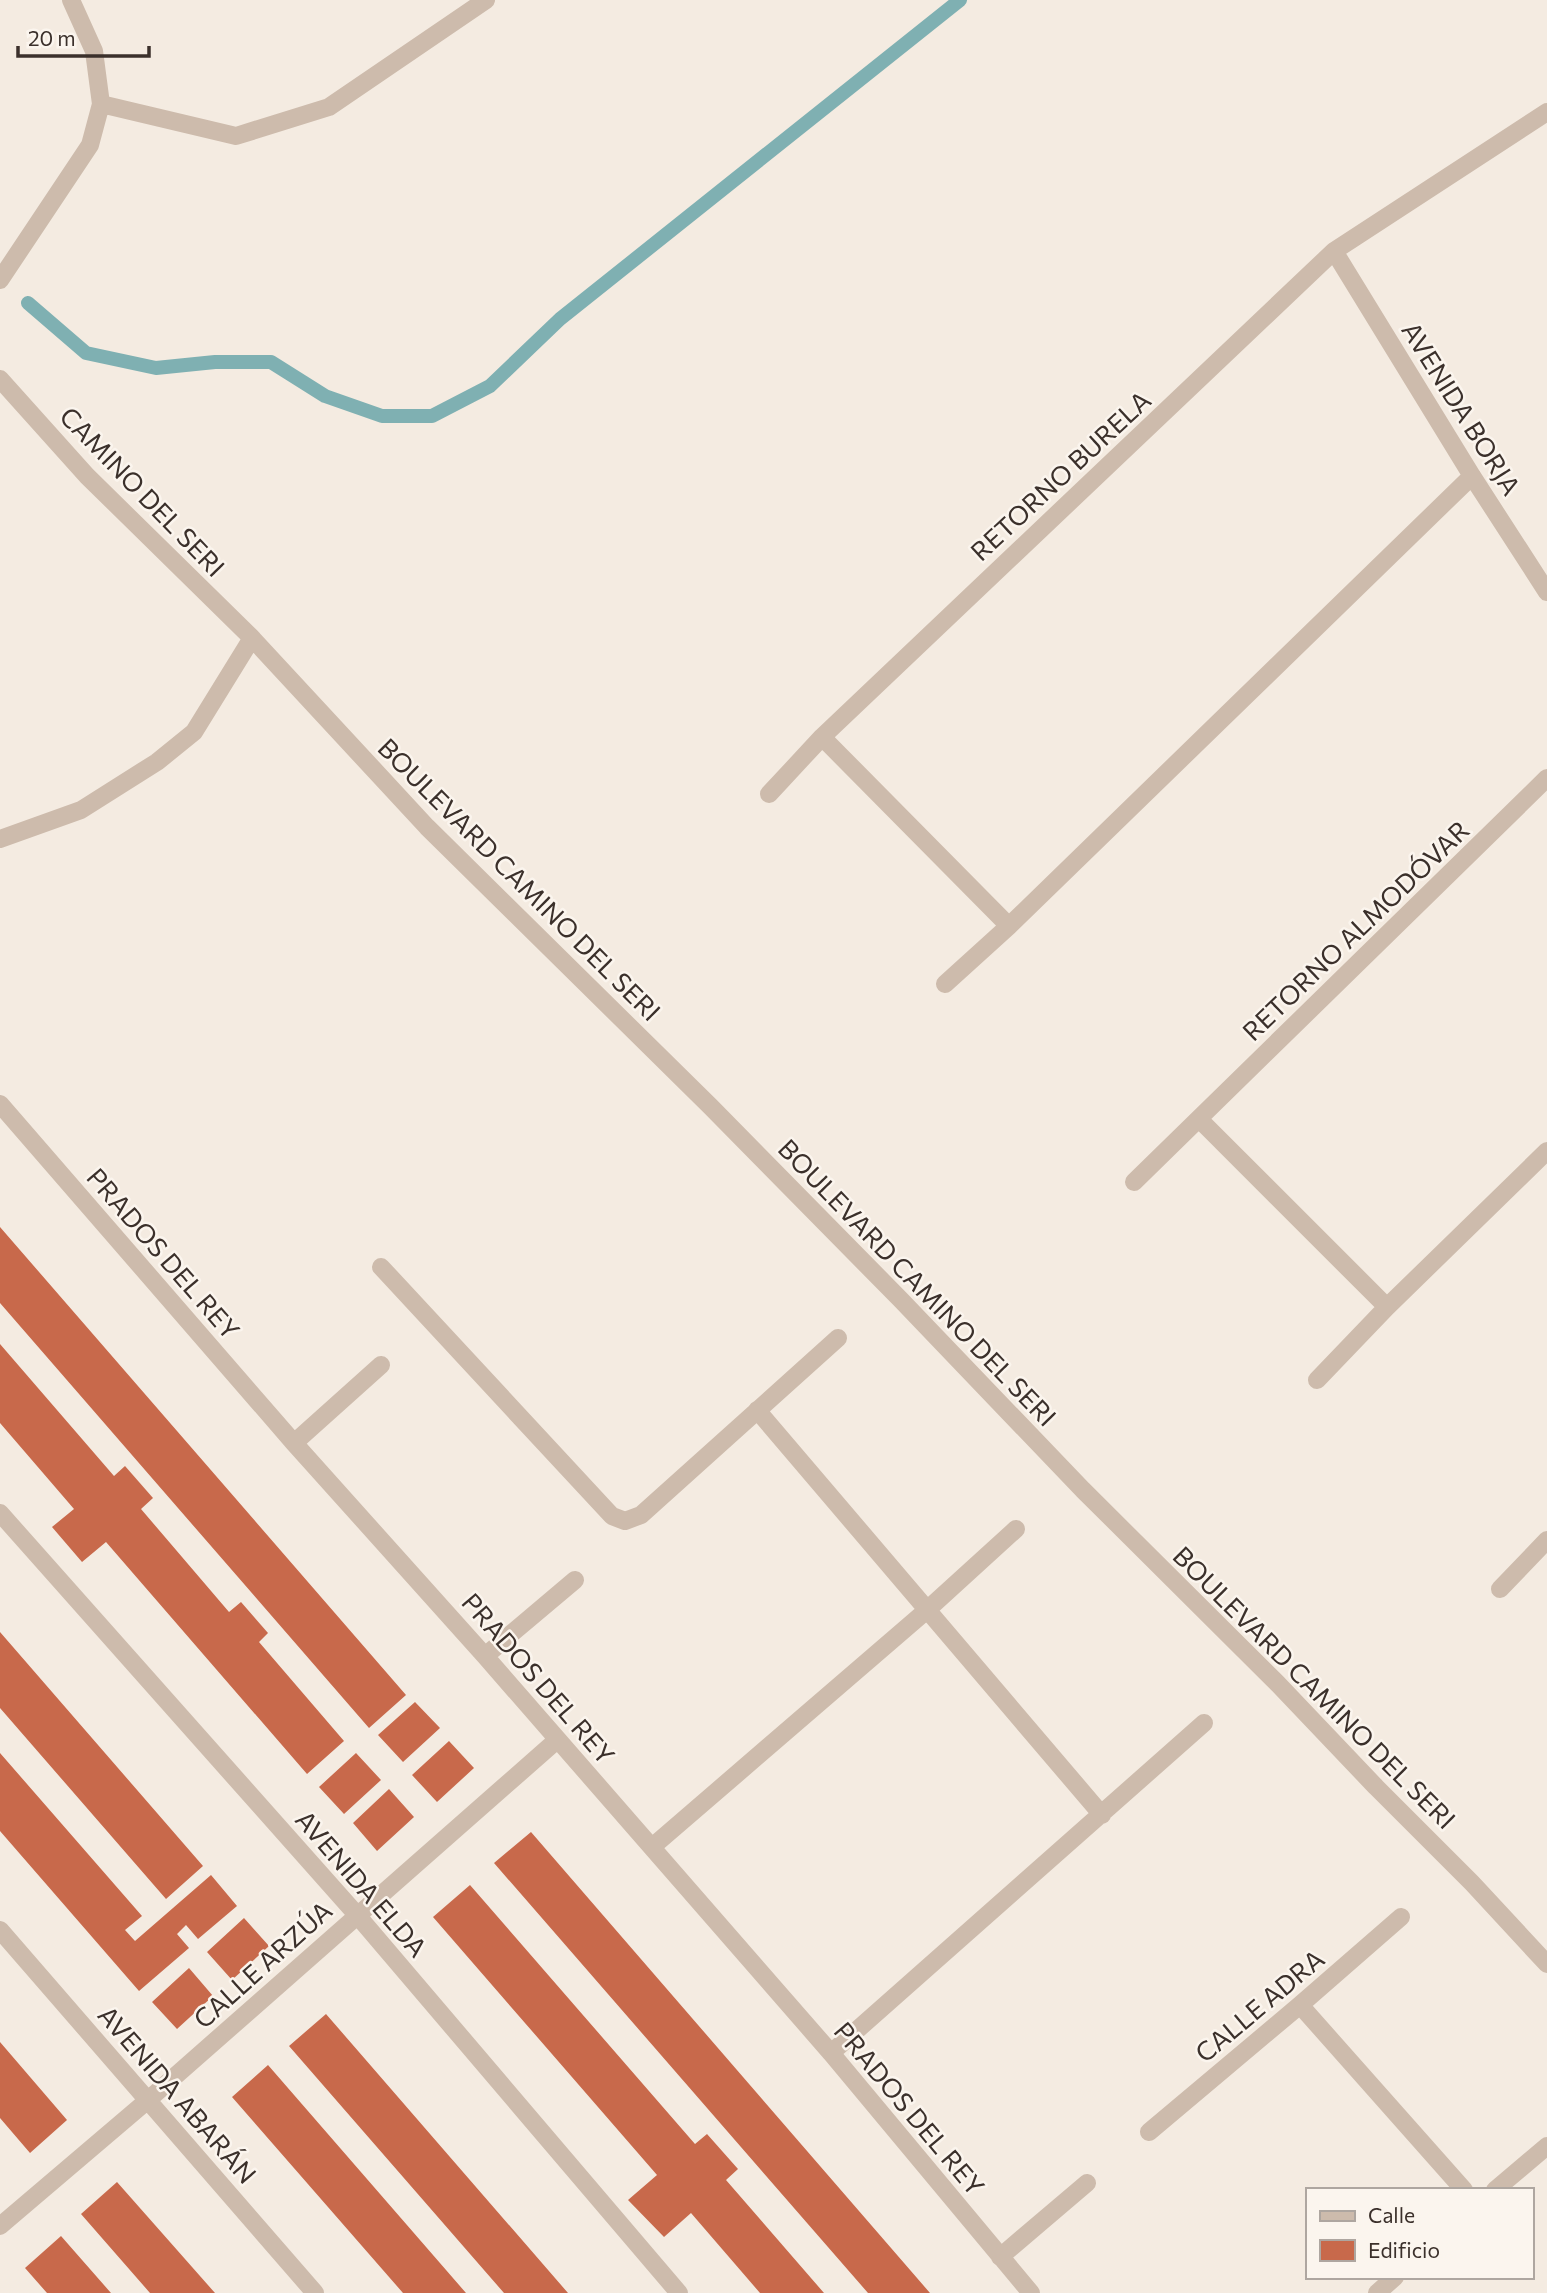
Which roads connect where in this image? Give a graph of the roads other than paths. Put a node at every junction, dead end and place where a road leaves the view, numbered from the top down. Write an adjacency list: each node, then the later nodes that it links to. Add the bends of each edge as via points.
1 (72, 0): 3 (street, via 94,51)
2 (486, 0): 3 (street, via 330,107 236,136)
3 (101, 104): 6 (street, via 90,145)
4 (1547, 112): 5 (street, RETORNO BURELA)
5 (1334, 251): 8 (street, AVENIDA BORJA); 11 (street, RETORNO BURELA)
6 (0, 280)
7 (0, 379): 10 (street, CAMINO DEL SERI, via 87,476)
8 (1472, 476): 9 (street, AVENIDA BORJA); 15 (street)
9 (1547, 592)
10 (252, 638): 14 (street, via 194,732 157,762 81,810); 42 (street, BOULEVARD CAMINO DEL SERI, via 427,827 710,1106)
11 (822, 737): 13 (street, RETORNO BURELA); 15 (street)
12 (1547, 778): 18 (street, RETORNO ALMODÓVAR)
13 (769, 793)
14 (0, 839)
15 (1009, 926): 16 (street)
16 (945, 984)
17 (0, 1104): 27 (street, PRADOS DEL REY)
18 (1199, 1119): 20 (street, RETORNO ALMODÓVAR); 22 (street)
19 (1547, 1151): 22 (street)
20 (1134, 1182)
21 (381, 1267): 26 (street, via 612,1516 625,1521 641,1515)
22 (1387, 1307): 25 (street)
23 (838, 1338): 26 (street)
24 (381, 1365): 27 (street)
25 (1317, 1380)
26 (757, 1410): 33 (street)
27 (294, 1443): 34 (street, PRADOS DEL REY)
28 (0, 1513): 39 (street, AVENIDA ELDA)
29 (1016, 1528): 33 (street)
30 (1547, 1540): 32 (street)
31 (575, 1580): 34 (street)
32 (1500, 1589)
33 (927, 1610): 37 (street); 38 (street)
34 (485, 1656): 36 (street, PRADOS DEL REY)
35 (1204, 1723): 37 (street)
36 (557, 1740): 38 (street, PRADOS DEL REY); 39 (street, CALLE ARZÚA)
37 (1102, 1815): 44 (street)
38 (652, 1847): 44 (street, PRADOS DEL REY)
39 (356, 1915): 45 (street, CALLE ARZÚA); 55 (street, AVENIDA ELDA)
40 (1401, 1917): 43 (street, CALLE ADRA)
41 (0, 1930): 45 (street, AVENIDA ABARÁN)
42 (1547, 1964)
43 (1300, 2006): 46 (street, CALLE ADRA); 49 (street)
44 (831, 2053): 52 (street, PRADOS DEL REY)
45 (148, 2100): 51 (street, CALLE ARZÚA); 54 (street, AVENIDA ABARÁN)
46 (1149, 2132)
47 (1547, 2146): 50 (street)
48 (1087, 2183): 52 (street)
49 (1462, 2188)
50 (1497, 2188)
51 (0, 2227)
52 (1000, 2257): 56 (street, PRADOS DEL REY)
53 (1393, 2279): 57 (street)
54 (315, 2293)
55 (678, 2293)
56 (1031, 2293)
57 (1377, 2293)

